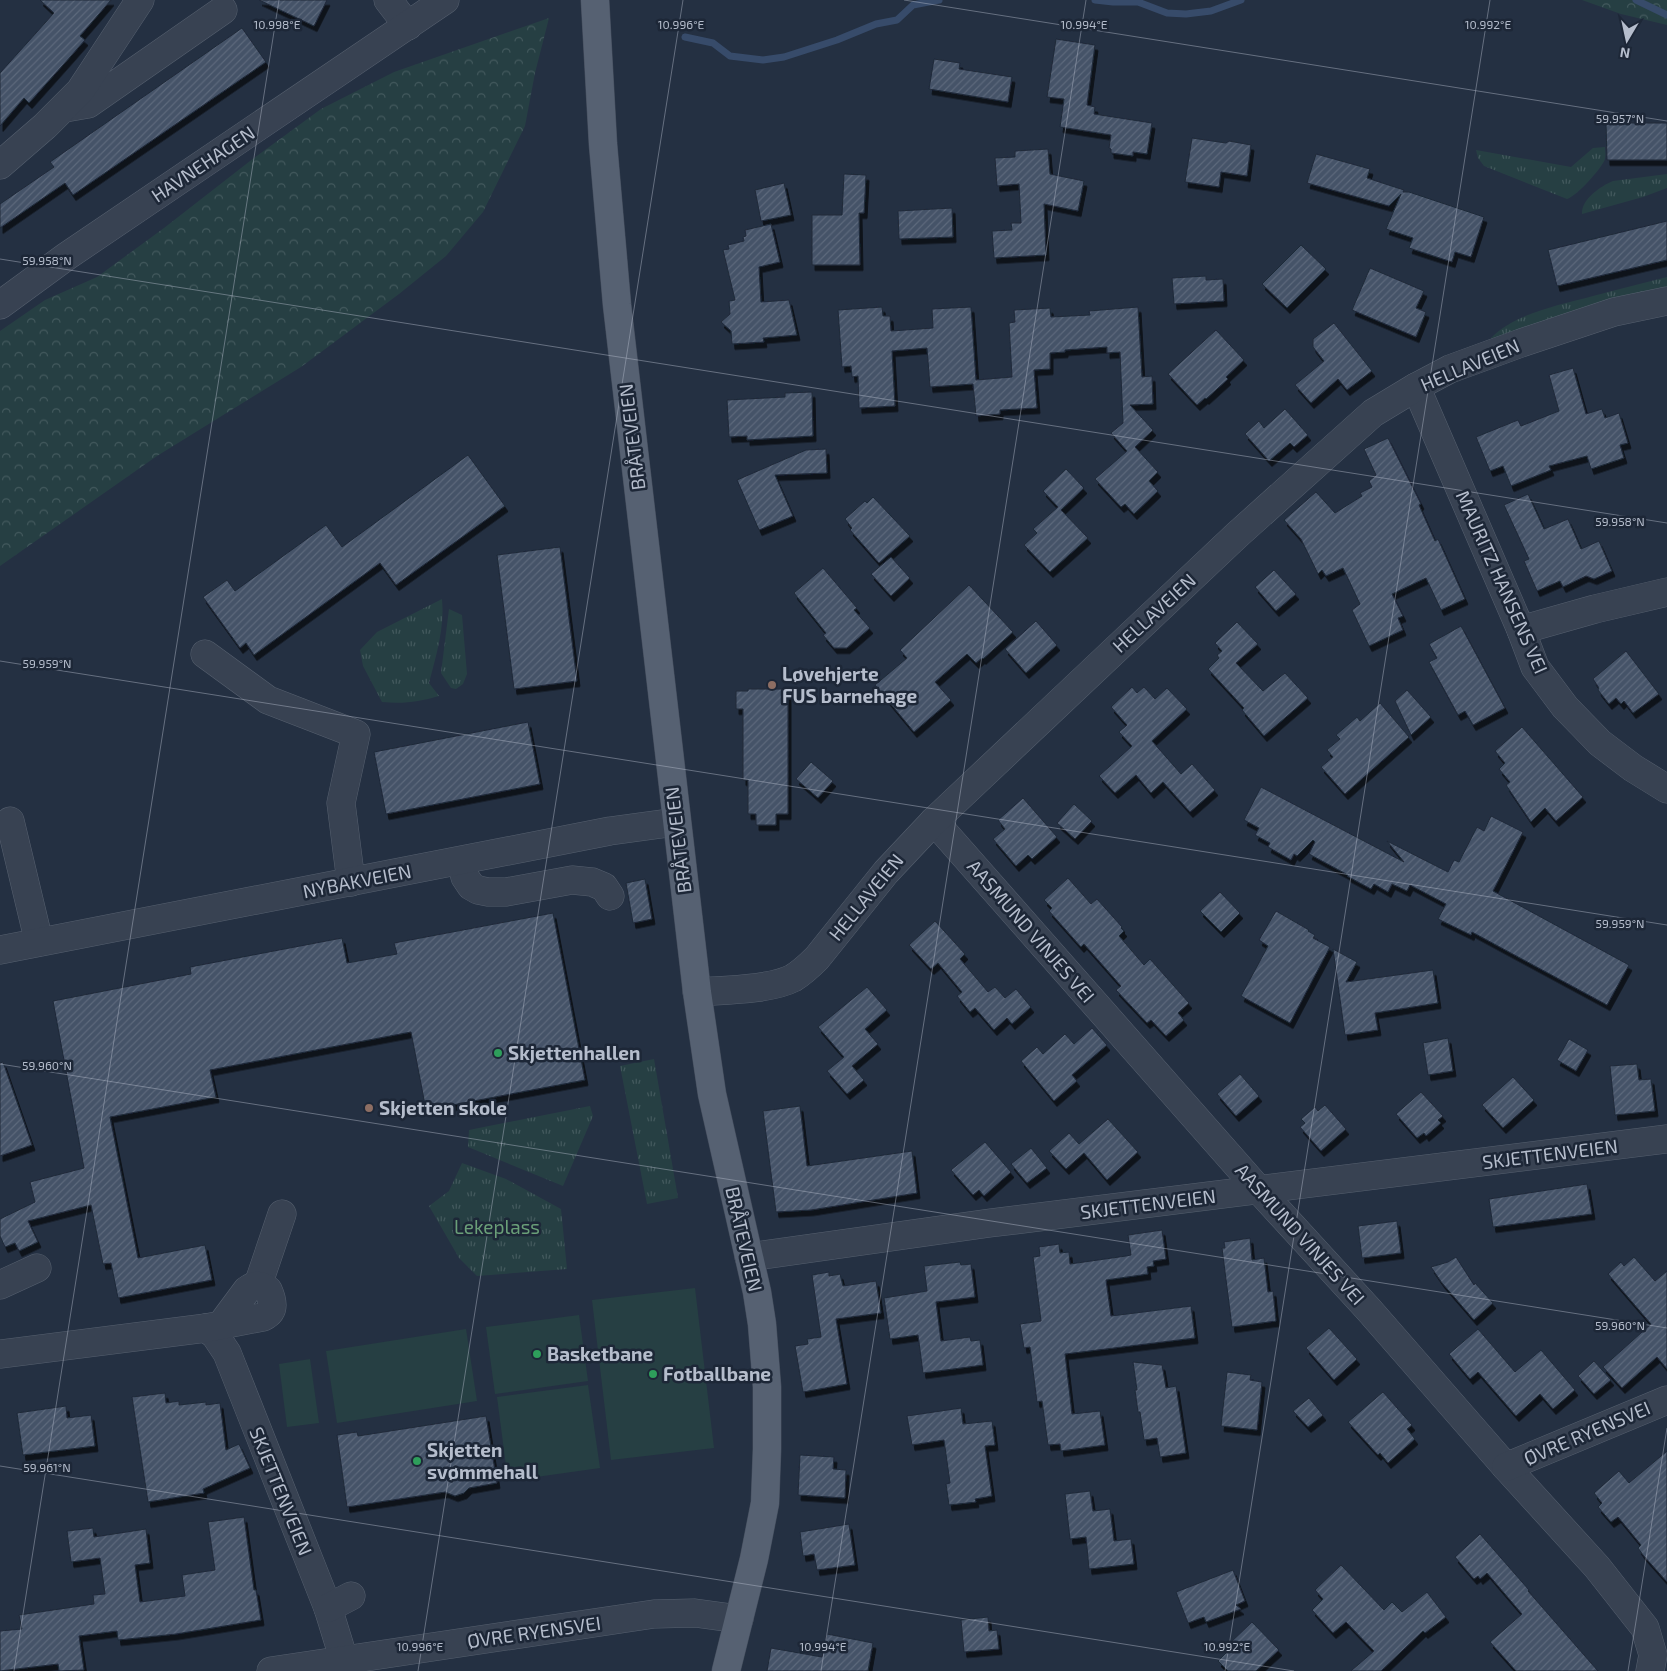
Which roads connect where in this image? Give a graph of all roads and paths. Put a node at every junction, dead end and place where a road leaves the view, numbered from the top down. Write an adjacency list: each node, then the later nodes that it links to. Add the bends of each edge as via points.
1 (140, 0): 7 (street, via 80,91)
2 (388, 0): 6 (street)
3 (445, 0): 6 (street, HAVNEHAGEN)
4 (595, 0): 18 (main road, BRÅTEVEIEN, via 616,295)
5 (223, 10): 7 (street, via 88,104)
6 (408, 26): 10 (street, HAVNEHAGEN, via 67,256)
7 (62, 109): 8 (street)
8 (0, 165)
9 (1667, 301): 11 (street, HELLAVEIEN, via 1614,312 1522,343 1450,369)
10 (0, 305)
11 (1416, 387): 13 (street, MAURITZ HANSENS VEI); 17 (street, HELLAVEIEN, via 1373,413)
12 (1667, 592): 13 (street)
13 (1521, 630): 15 (street, MAURITZ HANSENS VEI, via 1535,667 1565,707 1600,743)
14 (205, 654): 20 (street, via 268,700 356,734 341,803)
15 (1667, 789)
16 (10, 821): 22 (street)
17 (934, 821): 24 (street, HELLAVEIEN, via 880,879 805,970 792,979 767,986); 26 (street, AASMUND VINJES VEI)
18 (676, 822): 19 (street, NYBAKVEIEN, via 610,831); 24 (main road, BRÅTEVEIEN)
19 (461, 861): 20 (street, NYBAKVEIEN); 21 (street, via 465,877 478,890 506,892 572,880 592,882 604,888)
20 (351, 882): 22 (street, NYBAKVEIEN)
21 (610, 896)
22 (39, 942): 23 (street, NYBAKVEIEN)
23 (0, 950)
24 (696, 992): 28 (main road, BRÅTEVEIEN, via 712,1094)
25 (1667, 1139): 26 (street, SKJETTENVEIEN)
26 (1259, 1190): 28 (street, SKJETTENVEIEN); 35 (street, AASMUND VINJES VEI)
27 (282, 1214): 31 (street)
28 (749, 1257): 36 (main road, BRÅTEVEIEN, via 765,1355 767,1473 765,1503)
29 (37, 1268): 30 (street)
30 (0, 1285)
31 (258, 1285): 32 (street, via 247,1290); 32 (street, via 268,1290 273,1303 269,1314 264,1318)
32 (213, 1327): 33 (street); 37 (street, SKJETTENVEIEN, via 339,1602)
33 (0, 1354)
34 (1667, 1400): 35 (street, ØVRE RYENSVEI)
35 (1506, 1467): 38 (street, AASMUND VINJES VEI, via 1630,1607 1645,1628)
36 (739, 1619): 37 (street, ØVRE RYENSVEI, via 695,1613 654,1614); 40 (main road, BRÅTEVEIEN)
37 (344, 1660): 39 (street, ØVRE RYENSVEI)
38 (1651, 1663)
39 (271, 1671)
40 (726, 1671)

